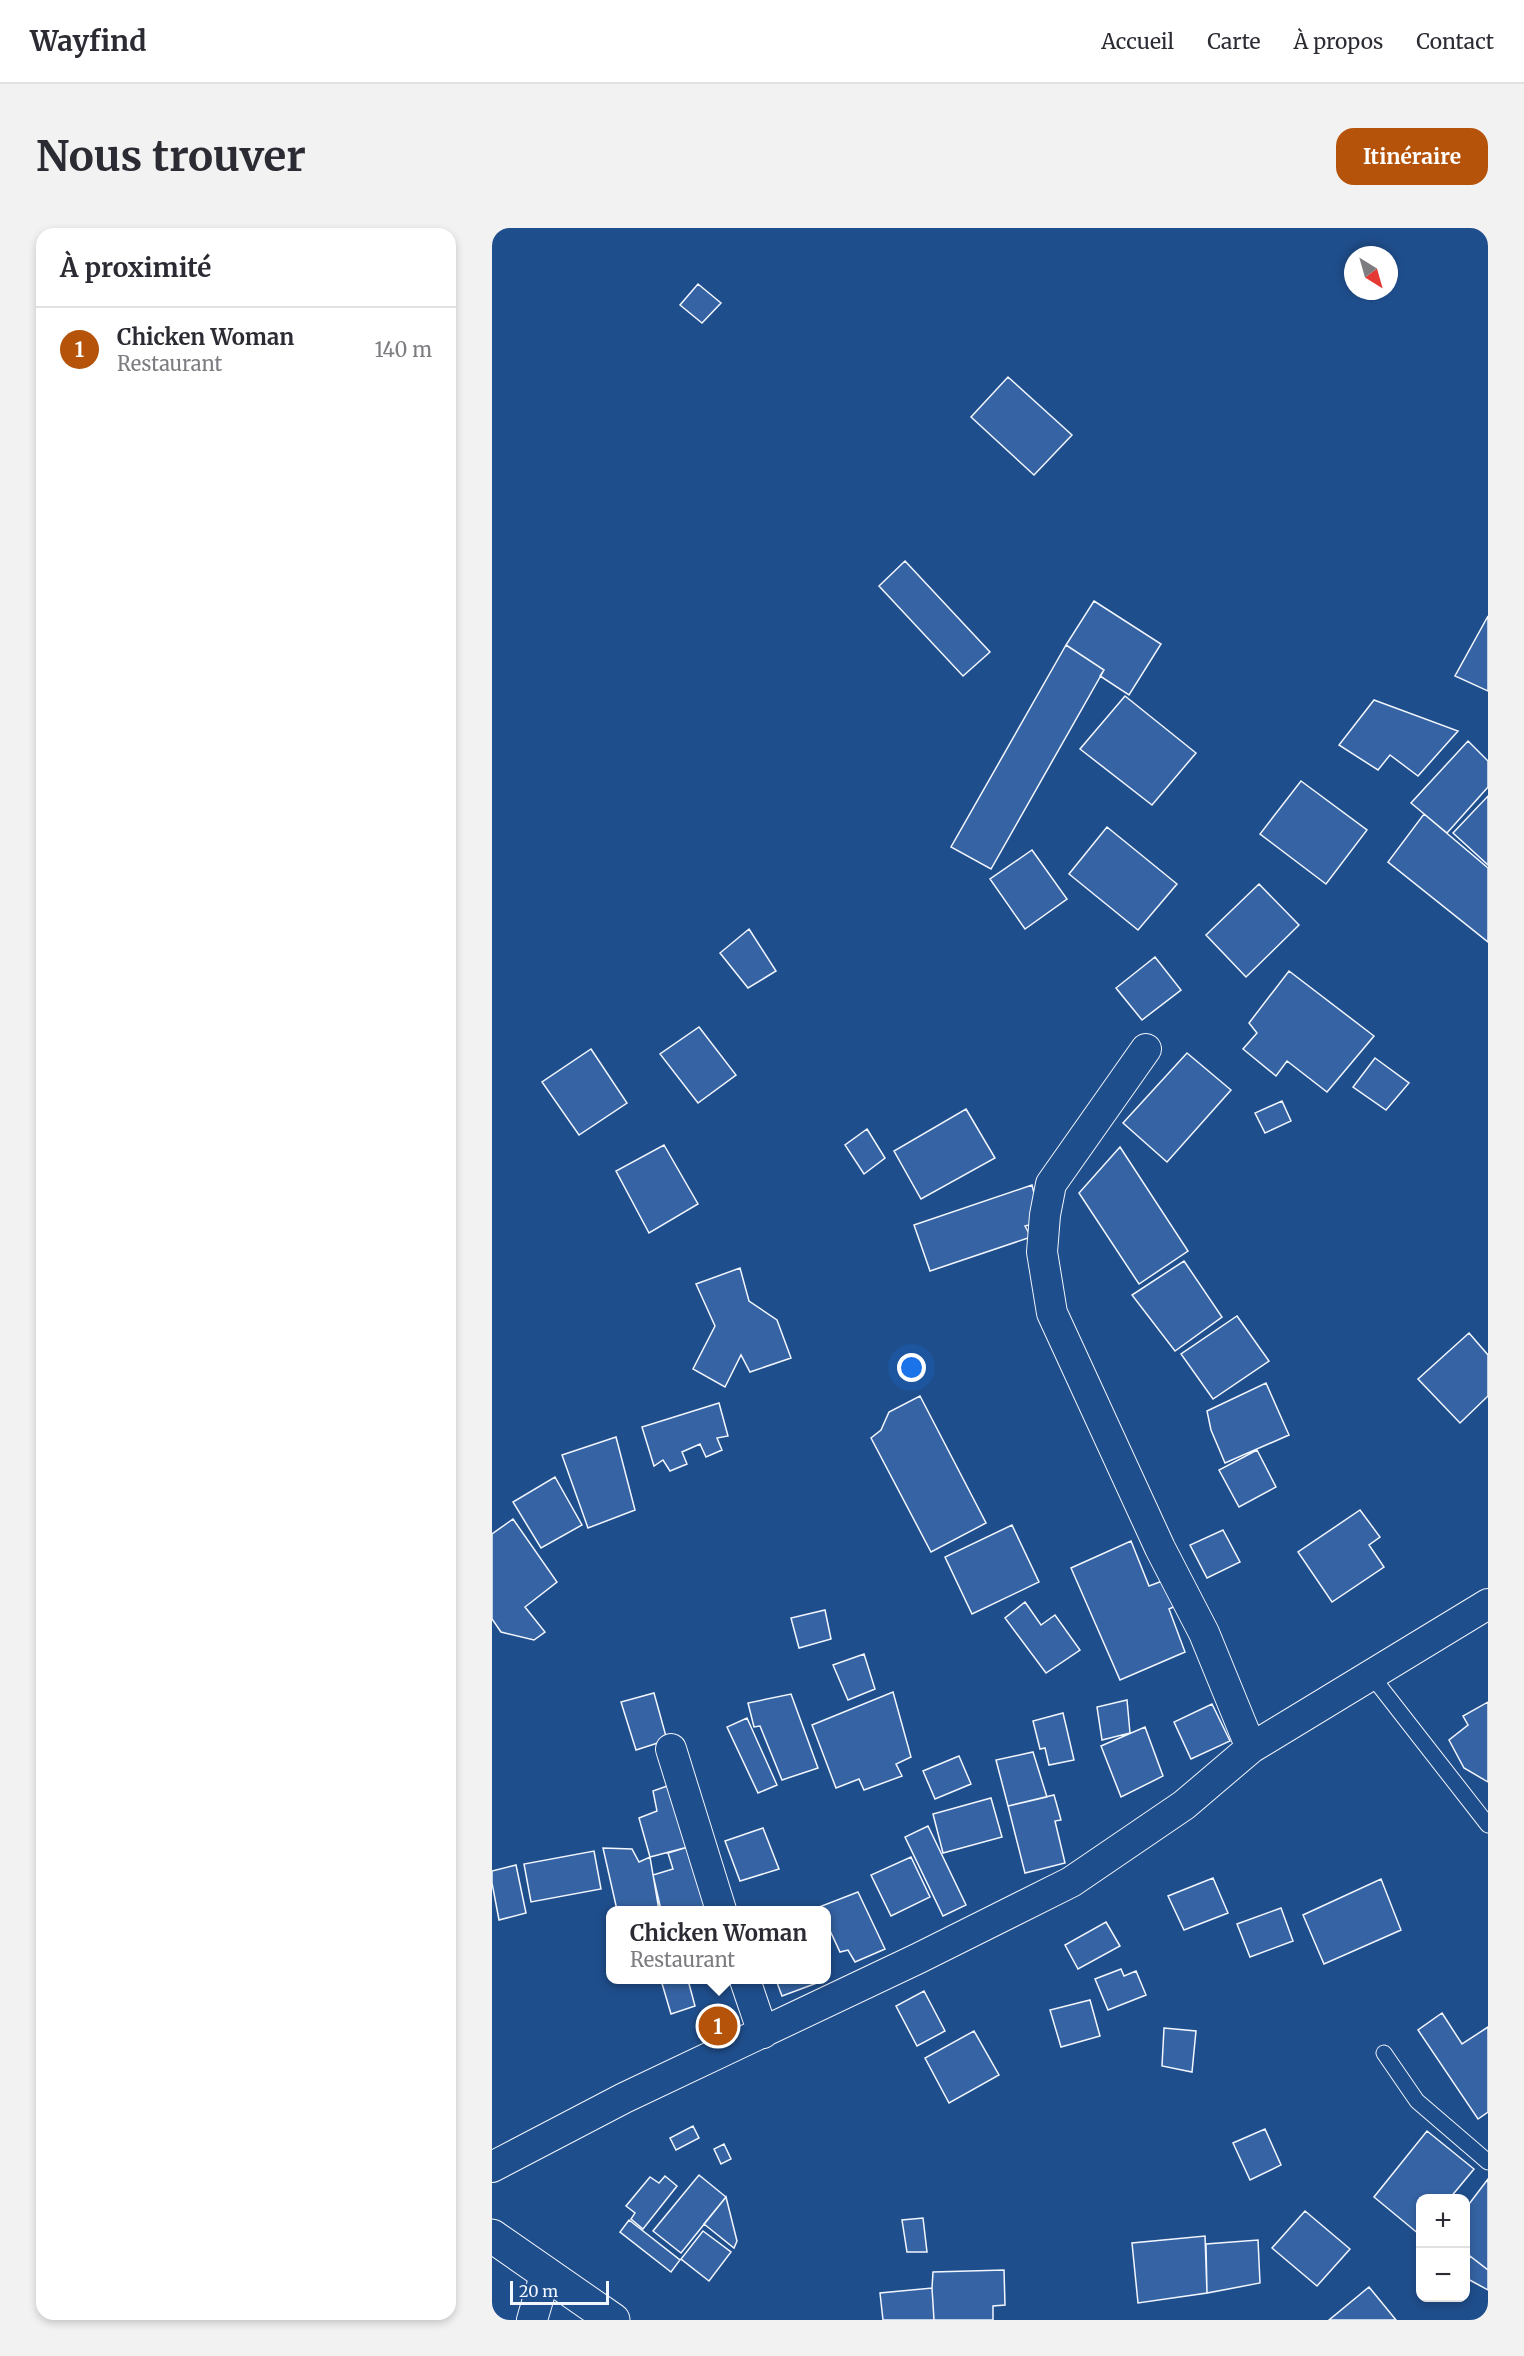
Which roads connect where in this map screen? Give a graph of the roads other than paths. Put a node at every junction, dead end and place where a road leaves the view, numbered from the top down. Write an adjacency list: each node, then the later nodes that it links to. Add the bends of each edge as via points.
1 (1146, 1048): 4 (street, via 1051,1185 1042,1252 1052,1313 1160,1548 1204,1633)
2 (1488, 1604): 3 (street)
3 (1371, 1675): 4 (street); 6 (lane)
4 (1251, 1748): 9 (street, via 1184,1805 1071,1882)
5 (671, 1749): 7 (street)
6 (1488, 1825)
7 (719, 1906)
8 (746, 1984): 9 (street)
9 (763, 2033): 12 (street, via 624,2098)
10 (1384, 2053): 11 (lane, via 1417,2101)
11 (1488, 2162)
12 (492, 2168)
13 (492, 2236): 14 (street)
14 (546, 2272): 15 (street); 16 (street)
15 (532, 2320)
16 (613, 2320)

